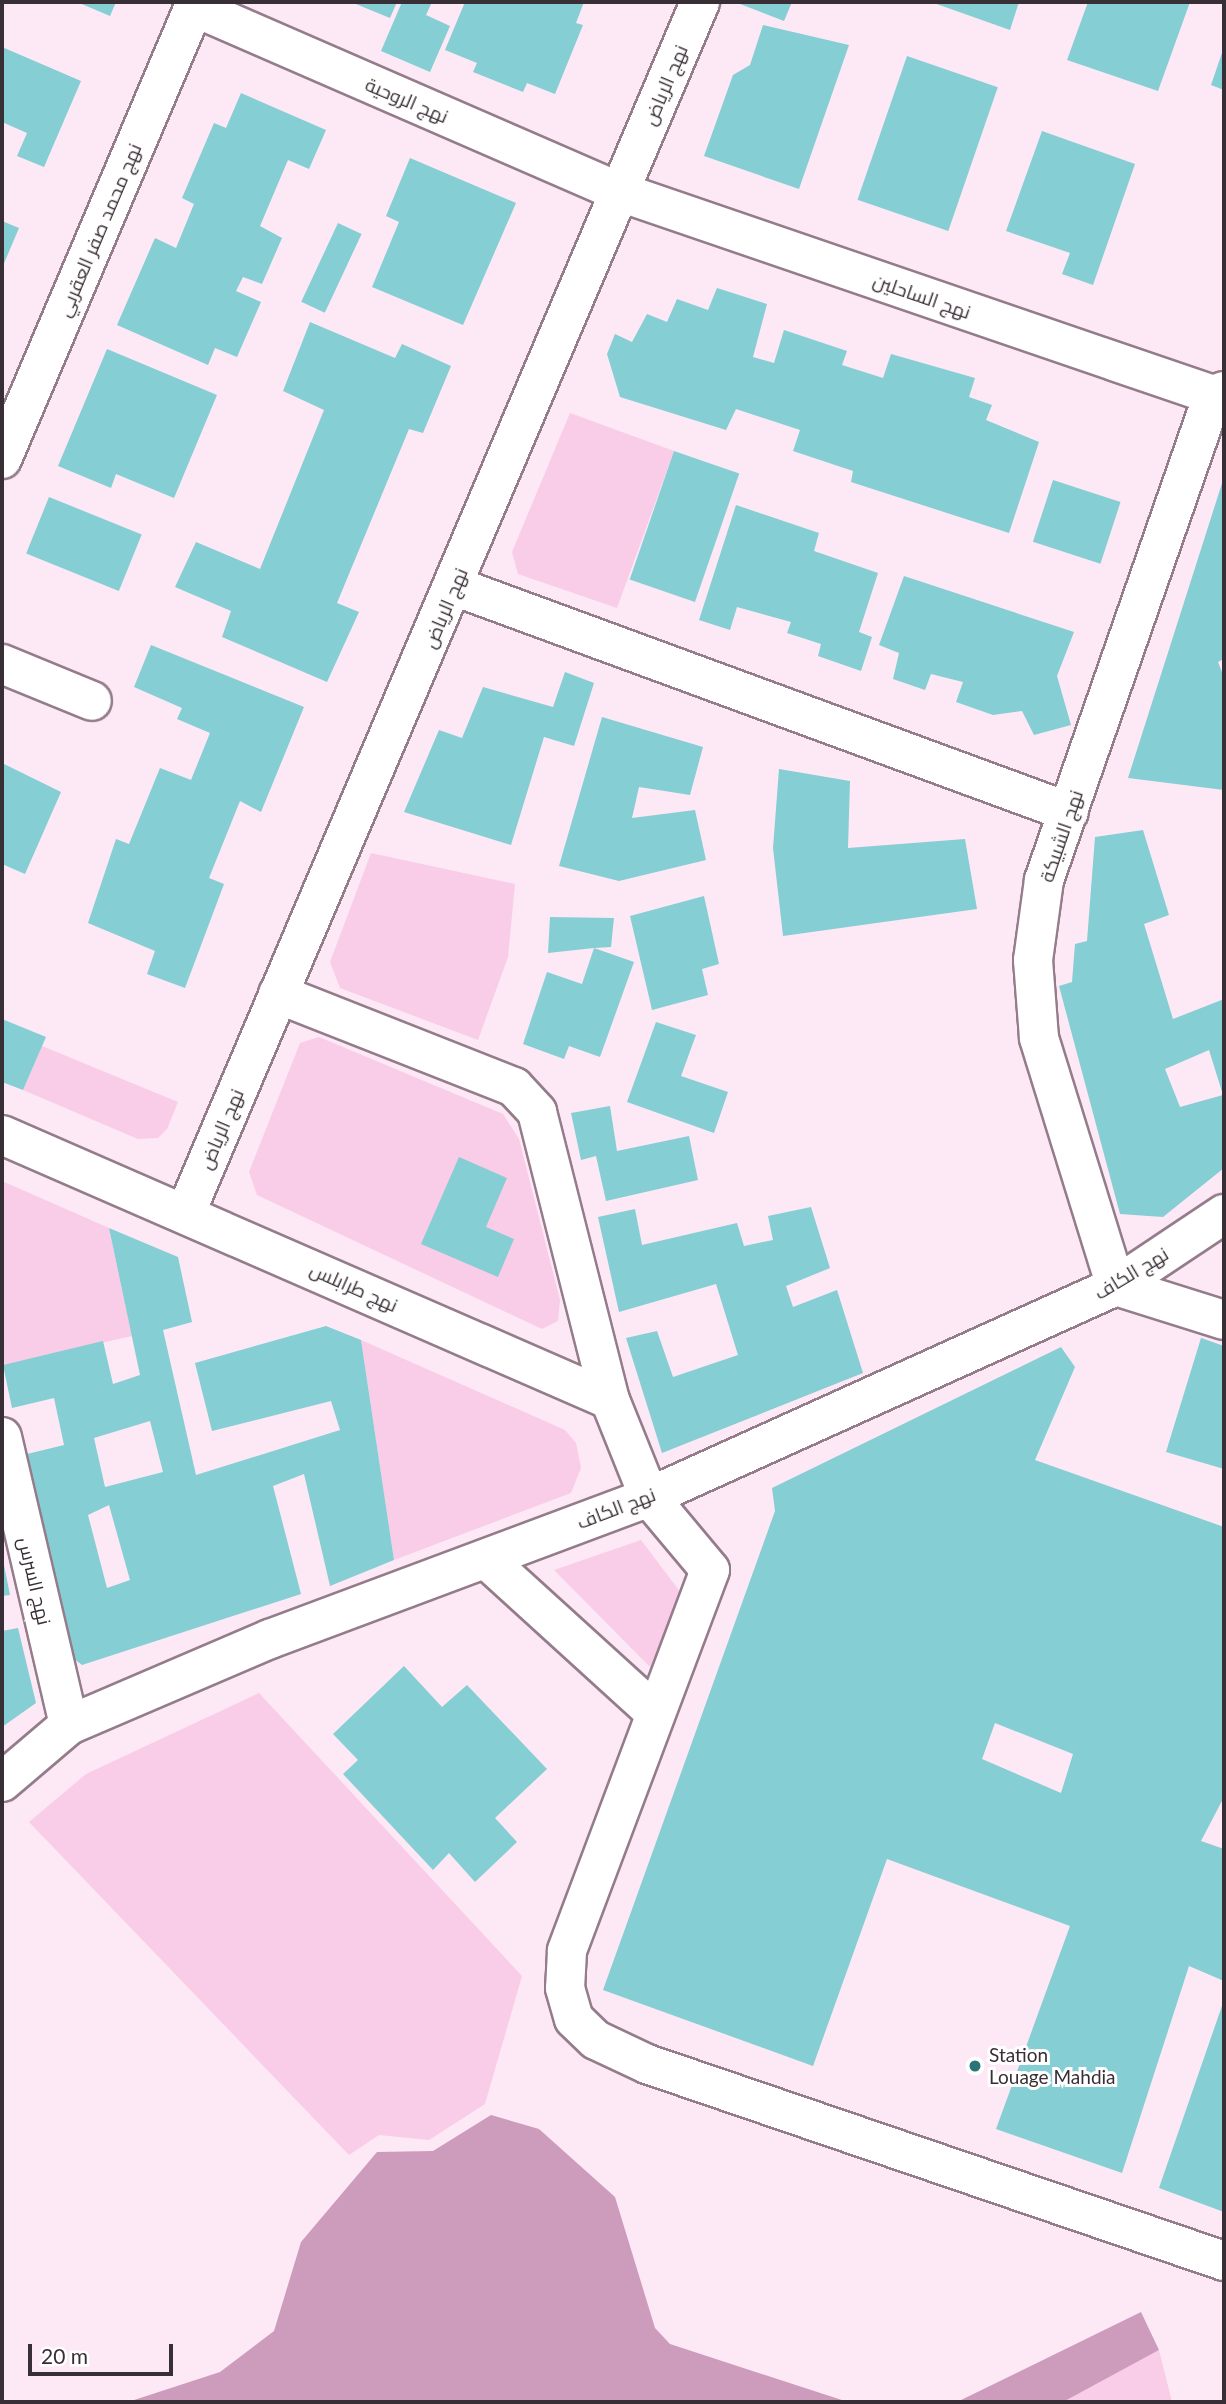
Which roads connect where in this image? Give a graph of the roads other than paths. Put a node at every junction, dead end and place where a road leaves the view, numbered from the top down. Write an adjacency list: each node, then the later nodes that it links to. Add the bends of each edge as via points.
1 (700, 2): 3 (street, نهج الرياض)
2 (195, 5): 3 (street, نهج الروحية); 5 (street, نهج محمد صفر العقربي)
3 (620, 192): 4 (street, نهج الساحلين); 6 (street, نهج الرياض)
4 (1219, 393): 9 (street, نهج الشبيكة)
5 (2, 459)
6 (454, 586): 9 (street); 10 (street, نهج الرياض)
7 (2, 664): 8 (street)
8 (92, 701)
9 (1069, 812): 14 (street, نهج الشبيكة, via 1044,880 1035,947 1039,1038)
10 (278, 995): 12 (street, نهج الرياض); 16 (street, via 514,1087 537,1112)
11 (2, 1135): 12 (street, نهج طرابلس)
12 (186, 1212): 16 (street, نهج طرابلس)
13 (1224, 1214): 14 (street, نهج الكاف)
14 (1115, 1286): 15 (street); 18 (street, نهج الكاف)
15 (1224, 1320)
16 (610, 1400): 18 (street)
17 (2, 1437): 21 (street, نهج السرس)
18 (649, 1497): 19 (street, نهج الكاف); 20 (street, via 710,1570)
19 (486, 1559): 20 (street); 21 (street, نهج الكاف, via 270,1639)
20 (655, 1713): 23 (street, via 567,1951 565,1988 574,2019 596,2040 647,2064)
21 (69, 1724): 22 (street, نهج الكاف)
22 (2, 1782)
23 (1224, 2261)

